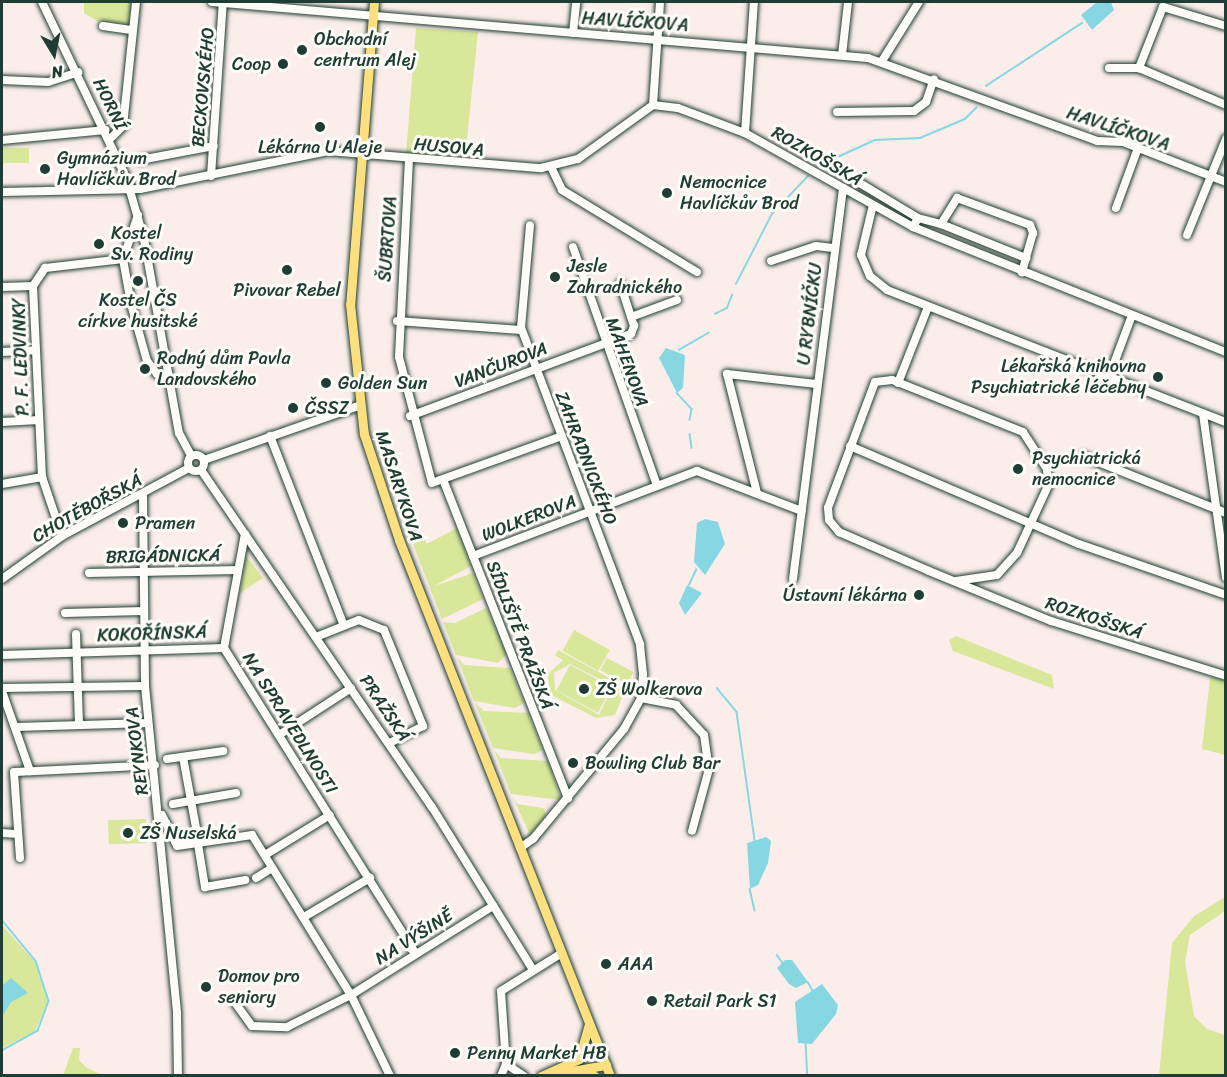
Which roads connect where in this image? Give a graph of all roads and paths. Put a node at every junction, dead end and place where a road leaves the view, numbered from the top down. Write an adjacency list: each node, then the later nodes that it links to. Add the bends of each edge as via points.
1 (42, 2): 22 (street, HORNÍ)
2 (136, 2): 14 (street)
3 (212, 2): 4 (street, HAVLÍČKOVA)
4 (223, 2): 11 (street, HAVLÍČKOVA); 33 (street, BECKOVSKÉHO)
5 (374, 2): 11 (main road, MASARYKOVA)
6 (576, 2): 15 (street)
7 (660, 2): 16 (street)
8 (754, 2): 17 (street)
9 (848, 2): 18 (street)
10 (919, 2): 19 (street)
11 (372, 16): 15 (street, HAVLÍČKOVA); 35 (main road, MASARYKOVA)
12 (104, 26): 14 (street)
13 (1226, 26): 21 (street, via 1163,7)
14 (133, 30): 30 (street, via 123,126)
15 (573, 33): 16 (street, HAVLÍČKOVA)
16 (657, 40): 17 (street, HAVLÍČKOVA); 25 (street)
17 (752, 47): 18 (street, HAVLÍČKOVA); 29 (street)
18 (842, 55): 19 (street, HAVLÍČKOVA)
19 (882, 61): 23 (street, HAVLÍČKOVA)
20 (1109, 68): 21 (street)
21 (1139, 68): 26 (street)
22 (78, 72): 24 (street, via 48,82); 28 (street, HORNÍ)
23 (934, 79): 27 (street, via 926,102 914,111); 34 (street, HAVLÍČKOVA, via 1097,141)
24 (2, 80)
25 (653, 105): 29 (street, via 678,108); 38 (street, HUSOVA, via 578,159)
26 (1226, 105)
27 (837, 112)
28 (106, 130): 30 (street, HORNÍ); 32 (street)
29 (745, 133): 43 (street, ROZKOŠSKÁ)
30 (111, 138): 44 (street, HORNÍ)
31 (1226, 139): 40 (street)
32 (2, 140)
33 (214, 146): 37 (street); 39 (street, BECKOVSKÉHO)
34 (1138, 148): 40 (street, HAVLÍČKOVA); 47 (street)
35 (361, 153): 36 (street, HUSOVA); 39 (street, HUSOVA, via 324,152); 79 (main road, MASARYKOVA, via 350,304)
36 (409, 159): 38 (street, HUSOVA); 68 (street, ŠUBRTOVA)
37 (140, 160)
38 (551, 167): 59 (street, via 562,190)
39 (211, 176): 44 (street, HUSOVA)
40 (1211, 177): 42 (street, HAVLÍČKOVA); 53 (street)
41 (853, 179): 49 (street)
42 (1226, 182)
43 (843, 188): 46 (street, ROZKOŠSKÁ); 55 (street, U RYBNÍČKU)
44 (130, 190): 45 (street, HUSOVA); 48 (street, HORNÍ)
45 (2, 192)
46 (873, 205): 52 (street, ROZKOŠSKÁ); 65 (street, ROZKOŠSKÁ, via 860,245 865,266 886,290)
47 (1116, 207)
48 (138, 215): 57 (street); 75 (street, HORNÍ)
49 (918, 218): 50 (street); 52 (street)
50 (941, 224): 56 (street); 56 (street, via 957,198 1030,225 1033,233)
51 (530, 225): 69 (street, ZAHRADNICKÉHO)
52 (913, 227): 60 (street, ROZKOŠSKÁ)
53 (1187, 235)
54 (573, 247): 70 (street, MAHENOVA)
55 (833, 248): 58 (street, U RYBNÍČKU, via 816,246); 78 (street, U RYBNÍČKU)
56 (1026, 258): 60 (street)
57 (123, 259): 62 (street, P. F. LEDVINKY, via 45,268); 75 (street, via 145,356 157,374)
58 (771, 261)
59 (697, 272)
60 (1022, 272): 66 (street, ROZKOŠSKÁ)
61 (620, 283): 67 (street)
62 (33, 286): 63 (street); 71 (street, P. F. LEDVINKY)
63 (2, 287)
64 (677, 300): 67 (street)
65 (928, 307): 76 (street, ROZKOŠSKÁ); 77 (street)
66 (1132, 315): 73 (street, ROZKOŠSKÁ); 76 (street)
67 (632, 317): 70 (street, VANČUROVA, via 631,334)
68 (397, 321): 69 (street); 81 (street)
69 (521, 330): 74 (street, ZAHRADNICKÉHO)
70 (603, 342): 74 (street, VANČUROVA); 96 (street, MAHENOVA)
71 (36, 350): 72 (street); 82 (street, P. F. LEDVINKY)
72 (2, 352)
73 (1226, 352)
74 (536, 368): 81 (street, VANČUROVA); 86 (street, ZAHRADNICKÉHO)
75 (169, 376): 88 (street, HORNÍ, via 179,433)
76 (1109, 377): 80 (street, ROZKOŠSKÁ)
77 (898, 382): 87 (street, ROZKOŠSKÁ, via 882,380 870,388); 103 (street, via 1023,432 1049,481)
78 (816, 384): 97 (street, U RYBNÍČKU, via 727,374); 101 (street, U RYBNÍČKU)
79 (358, 406): 85 (street); 150 (main road, MASARYKOVA, via 391,520)
80 (1203, 414): 84 (street, ROZKOŠSKÁ); 99 (street)
81 (411, 416): 94 (street, via 434,484)
82 (39, 420): 83 (street); 93 (street, P. F. LEDVINKY)
83 (2, 422)
84 (1226, 423)
85 (270, 436): 90 (street); 117 (street)
86 (562, 436): 94 (street); 100 (street, ZAHRADNICKÉHO)
87 (850, 446): 103 (street); 113 (street, ROZKOŠSKÁ, via 828,508 834,528)
88 (191, 456): 90 (street); 91 (street)
89 (1083, 456): 99 (street)
90 (204, 460): 92 (street)
91 (189, 468): 92 (street); 98 (street, CHOTĚBOŘSKÁ)
92 (201, 470): 104 (street, PRAŽSKÁ)
93 (42, 477): 95 (street); 105 (street, P. F. LEDVINKY)
94 (444, 482): 106 (street, SÍDLIŠTĚ PRAŽSKÁ)
95 (2, 484)
96 (657, 486): 97 (street, WOLKEROVA, via 697,471); 100 (street, WOLKEROVA)
97 (757, 493): 101 (street)
98 (143, 495): 105 (street, CHOTĚBOŘSKÁ); 108 (street, REYNKOVA)
99 (1216, 509): 102 (street); 110 (street)
100 (590, 510): 106 (street, WOLKEROVA); 129 (street, ZAHRADNICKÉHO, via 640,644)
101 (802, 511): 112 (street, U RYBNÍČKU)
102 (1226, 513)
103 (1034, 525): 113 (street, via 997,575); 114 (street)
104 (245, 534): 107 (street, KOKOŘÍNSKÁ); 119 (street, PRAŽSKÁ)
105 (62, 536): 111 (street, CHOTĚBOŘSKÁ)
106 (472, 556): 141 (street, SÍDLIŠTĚ PRAŽSKÁ)
107 (238, 570): 108 (street, BRIGÁDNICKÁ); 120 (street, KOKOŘÍNSKÁ)
108 (141, 571): 109 (street, BRIGÁDNICKÁ); 115 (street, REYNKOVA)
109 (89, 573)
110 (1226, 577)
111 (2, 579)
112 (793, 579)
113 (956, 581): 124 (street, ROZKOŠSKÁ, via 1051,621)
114 (1226, 595)
115 (143, 611): 116 (street); 121 (street, REYNKOVA)
116 (65, 613)
117 (343, 623): 119 (street); 134 (street, via 364,620 381,627 402,671 423,726)
118 (76, 634): 122 (street)
119 (316, 637): 127 (street, PRAŽSKÁ)
120 (224, 648): 121 (street, KOKOŘÍNSKÁ); 133 (street, NA SPRAVEDLNOSTI)
121 (145, 650): 122 (street, KOKOŘÍNSKÁ); 126 (street, REYNKOVA)
122 (76, 651): 123 (street, KOKOŘÍNSKÁ); 125 (street)
123 (2, 655)
124 (1226, 676)
125 (77, 687): 126 (street); 128 (street); 131 (street)
126 (145, 687): 130 (street, REYNKOVA)
127 (351, 688): 133 (street); 134 (street, PRAŽSKÁ)
128 (2, 690): 132 (street)
129 (640, 698): 141 (street, ZAHRADNICKÉHO, via 624,729); 146 (street, via 676,705 704,735 709,769)
130 (148, 723): 131 (street); 138 (street, REYNKOVA)
131 (79, 725): 132 (street)
132 (16, 727): 139 (street)
133 (279, 735): 145 (street, NA SPRAVEDLNOSTI)
134 (389, 743): 157 (street, PRAŽSKÁ)
135 (223, 751): 136 (street)
136 (183, 757): 137 (street); 142 (street)
137 (167, 759)
138 (155, 765): 139 (street); 144 (street, REYNKOVA)
139 (30, 771): 148 (street, via 14,772)
140 (236, 793): 142 (street)
141 (568, 799): 150 (street, ZAHRADNICKÉHO)
142 (191, 801): 143 (street); 149 (street)
143 (173, 804)
144 (159, 807): 149 (street, via 177,846); 167 (street, REYNKOVA, via 179,1037)
145 (330, 815): 151 (street, NA SPRAVEDLNOSTI); 155 (street, NA SPRAVEDLNOSTI)
146 (692, 831)
147 (2, 833): 148 (street)
148 (18, 834): 152 (street)
149 (198, 844): 151 (street, via 252,835); 156 (street, via 205,887)
150 (520, 848): 159 (main road, MASARYKOVA)
151 (265, 855): 153 (street)
152 (20, 858)
153 (272, 868): 154 (street); 158 (street)
154 (256, 878)
155 (370, 878): 158 (street); 160 (street, NA SPRAVEDLNOSTI)
156 (245, 880)
157 (493, 906): 160 (street, NA VÝŠINĚ); 161 (street, PRAŽSKÁ)
158 (304, 917): 162 (street)
159 (562, 953): 161 (street); 164 (main road)
160 (416, 954): 162 (street, NA VÝŠINĚ)
161 (533, 970): 165 (street, via 502,989)
162 (351, 995): 163 (street, NA VÝŠINĚ, via 275,1030 252,1026); 168 (street)
163 (237, 1004)
164 (589, 1023): 166 (main road); 171 (main road, via 579,1059)
165 (506, 1064): 169 (street); 170 (street)
166 (606, 1065): 171 (main road); 174 (main road)
167 (178, 1076)
168 (390, 1076)
169 (501, 1076)
170 (524, 1076)
171 (543, 1076)
172 (572, 1076): 173 (main road)
173 (595, 1076)
174 (610, 1076)

